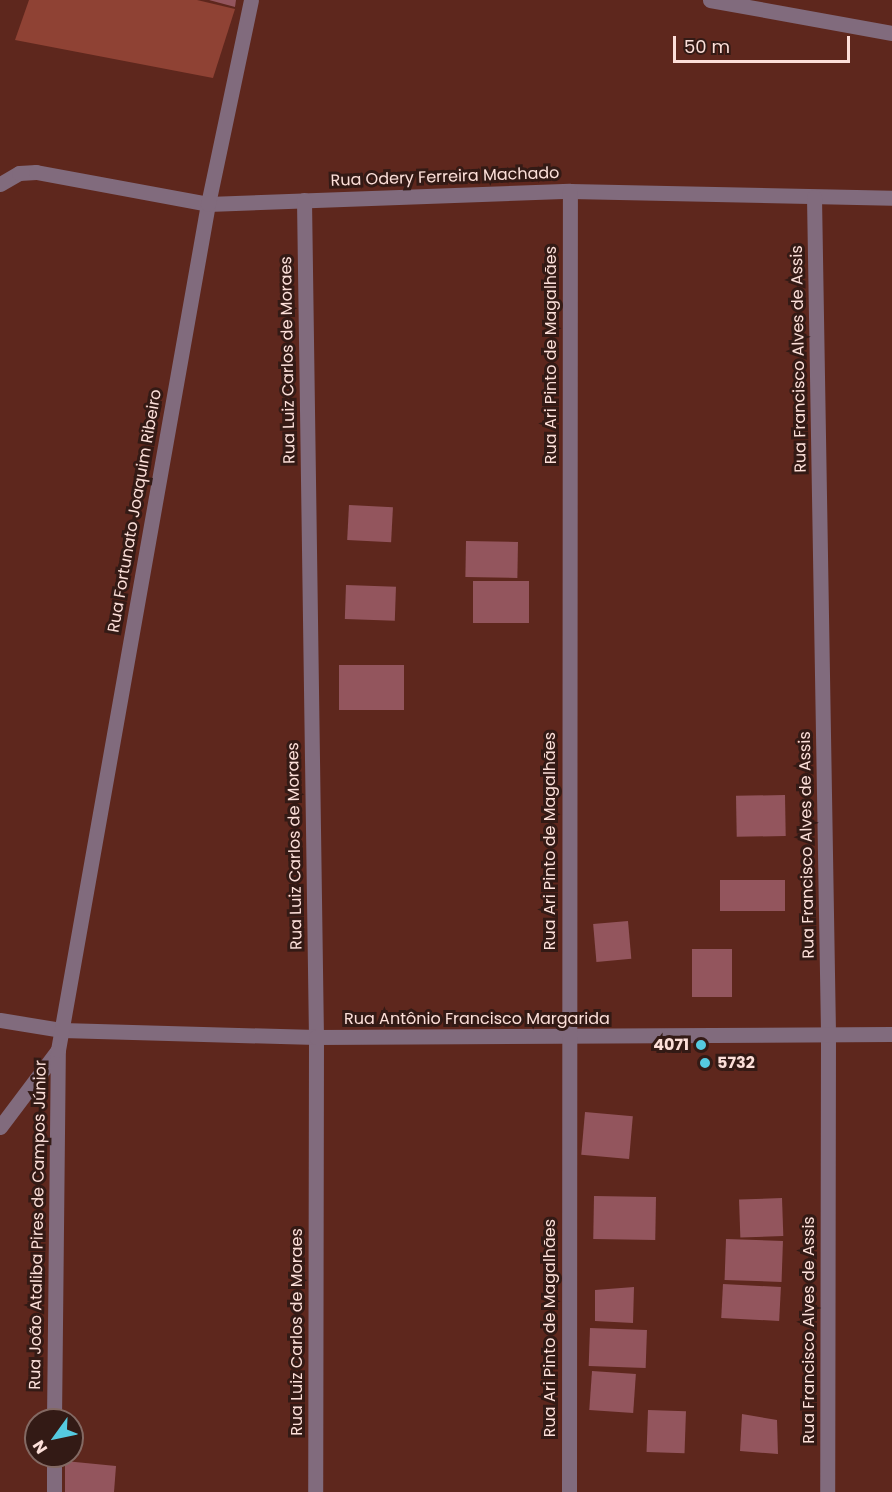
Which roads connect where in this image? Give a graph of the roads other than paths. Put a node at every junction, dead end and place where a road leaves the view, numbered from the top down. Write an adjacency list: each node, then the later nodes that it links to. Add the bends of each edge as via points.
1 (251, 0): 9 (street, Rua Fortunato Joaquim Ribeiro)
2 (710, 0): 3 (street)
3 (892, 33)
4 (2, 182): 9 (street, Rua Odery Ferreira Machado, via 19,173 36,172)
5 (570, 191): 6 (street, Rua Odery Ferreira Machado); 8 (street, Rua Odery Ferreira Machado); 14 (street, Rua Ari Pinto de Magalhães)
6 (814, 197): 7 (street, Rua Odery Ferreira Machado); 13 (street, Rua Francisco Alves de Assis)
7 (892, 198)
8 (304, 200): 9 (street, Rua Odery Ferreira Machado); 15 (street, Rua Luiz Carlos de Moraes)
9 (208, 204): 11 (street, Rua Fortunato Joaquim Ribeiro)
10 (0, 1020): 11 (street, Rua Antônio Francisco Margarida)
11 (62, 1030): 15 (street, Rua Antônio Francisco Margarida); 16 (street, Rua João Ataliba Pires de Campos Júnior)
12 (892, 1034): 13 (street, Rua Antônio Francisco Margarida)
13 (828, 1035): 14 (street, Rua Antônio Francisco Margarida); 23 (street, Rua Francisco Alves de Assis)
14 (567, 1036): 15 (street, Rua Antônio Francisco Margarida); 22 (street, Rua Ari Pinto de Magalhães)
15 (316, 1038): 21 (street, Rua Luiz Carlos de Moraes)
16 (58, 1050): 17 (street); 18 (street, Rua João Ataliba Pires de Campos Júnior)
17 (0, 1127)
18 (54, 1408)
19 (54, 1468): 20 (street)
20 (54, 1492)
21 (315, 1492)
22 (569, 1492)
23 (827, 1492)

